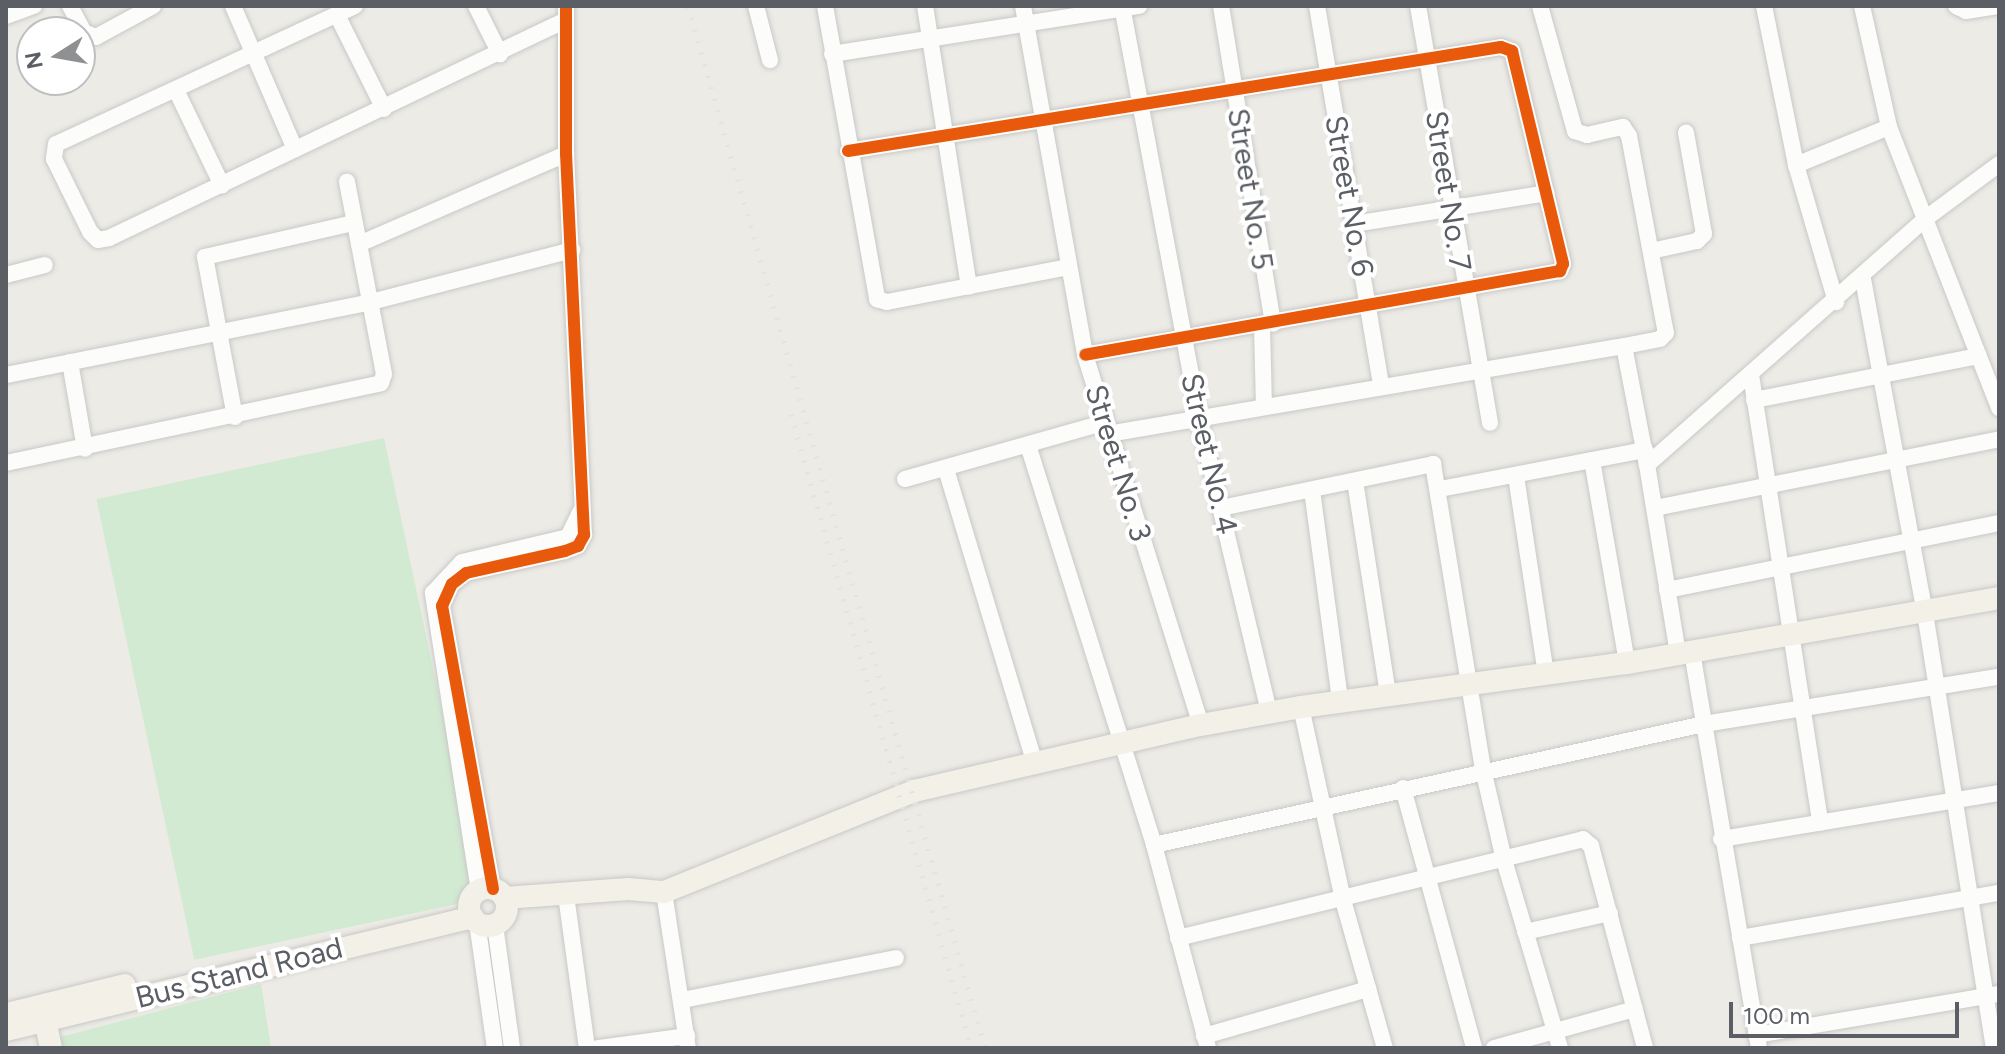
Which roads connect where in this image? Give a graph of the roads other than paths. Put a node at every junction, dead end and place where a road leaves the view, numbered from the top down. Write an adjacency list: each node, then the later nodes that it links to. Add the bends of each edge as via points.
1 (34, 6): 22 (street)
2 (70, 6): 3 (street, via 89,37)
3 (153, 6)
4 (233, 6): 27 (street)
5 (355, 6): 21 (street)
6 (476, 6): 25 (street)
7 (756, 6): 29 (street)
8 (825, 6): 26 (street)
9 (925, 6): 24 (street)
10 (1023, 6): 23 (street, Street No. 3)
11 (1221, 6): 32 (street, Street No. 5)
12 (1317, 6): 30 (street, Street No. 6)
13 (1418, 6): 28 (street, Street No. 7)
14 (1540, 6): 53 (street, via 1575,131 1587,135 1623,127 1627,132)
15 (1764, 6): 43 (street)
16 (1862, 6): 36 (street)
17 (1956, 6): 18 (street, via 1966,11)
18 (1998, 6)
19 (1128, 7): 23 (street); 33 (street, Street No. 4)
20 (566, 13): 25 (street); 41 (street)
21 (337, 15): 27 (street); 34 (street)
22 (6, 16)
23 (1026, 23): 24 (street); 35 (street, Street No. 3)
24 (930, 38): 26 (street); 38 (street)
25 (500, 54): 34 (street)
26 (832, 54): 40 (street)
27 (253, 56): 31 (street); 39 (street)
28 (1427, 59): 30 (street); 46 (street, via 1510,49); 47 (street, Street No. 7)
29 (770, 60)
30 (1328, 76): 32 (street); 50 (street, Street No. 6)
31 (176, 90): 45 (street); 45 (street, via 56,144 54,159 98,240)
32 (1234, 90): 33 (street); 63 (street, Street No. 5)
33 (1139, 104): 35 (street); 65 (street, Street No. 4)
34 (384, 109): 39 (street)
35 (1042, 121): 38 (street); 55 (street, Street No. 3)
36 (1889, 127): 43 (street); 48 (street)
37 (1686, 133): 53 (street, via 1704,234 1697,241)
38 (947, 136): 40 (street); 58 (street)
39 (295, 149): 45 (street)
40 (848, 151): 58 (street, via 877,299 887,302)
41 (566, 154): 51 (street); 52 (street)
42 (1999, 164): 48 (street)
43 (1796, 165): 61 (street)
44 (347, 182): 49 (street)
45 (222, 185)
46 (1547, 193): 47 (street); 59 (street, via 1562,269)
47 (1449, 208): 50 (street); 59 (street, Street No. 7)
48 (1925, 219): 57 (street); 68 (street)
49 (354, 223): 51 (street); 64 (street, via 210,252 204,263)
50 (1354, 224): 62 (street, Street No. 6)
51 (359, 244): 60 (street)
52 (572, 250): 60 (street); 135 (street, via 580,511 573,530 561,540 443,576 432,607)
53 (1651, 251): 66 (street, via 1666,333)
54 (45, 265): 56 (street)
55 (1068, 267): 58 (street); 67 (street, Street No. 3)
56 (6, 275)
57 (1863, 279): 61 (street); 73 (street)
58 (969, 287)
59 (1464, 288): 62 (street); 70 (street, Street No. 7)
60 (371, 302): 64 (street); 78 (street, via 384,374 381,383)
61 (1836, 302): 72 (street)
62 (1368, 305): 63 (street); 74 (street, Street No. 6)
63 (1267, 325): 65 (street); 76 (street, Street No. 5)
64 (220, 330): 69 (street); 78 (street)
65 (1183, 340): 67 (street); 79 (street, Street No. 4)
66 (1624, 346): 70 (street); 85 (street)
67 (1085, 355): 81 (street, Street No. 3)
68 (1979, 356): 73 (street); 77 (street)
69 (70, 362): 71 (street); 84 (street)
70 (1479, 370): 74 (street); 80 (street, Street No. 7)
71 (6, 375)
72 (1751, 375): 75 (street); 85 (street)
73 (1878, 377): 75 (street); 87 (street)
74 (1381, 386): 76 (street)
75 (1754, 400): 93 (street)
76 (1264, 407): 79 (street)
77 (1999, 408)
78 (235, 417): 84 (street)
79 (1199, 418): 81 (street); 96 (street, Street No. 4)
80 (1490, 423)
81 (1105, 428): 83 (street); 117 (street, Street No. 3)
82 (1999, 439): 87 (street)
83 (1028, 445): 89 (street); 118 (street)
84 (85, 449): 88 (street)
85 (1646, 457): 86 (street); 97 (street)
86 (1592, 460): 90 (street); 106 (street)
87 (1894, 462): 93 (street); 99 (street)
88 (6, 463)
89 (946, 469): 91 (street); 119 (street)
90 (1516, 476): 94 (street); 107 (street)
91 (905, 479)
92 (1355, 481): 94 (street, via 1428,463 1436,468); 95 (street); 111 (street)
93 (1767, 487): 97 (street); 100 (street)
94 (1440, 489): 109 (street)
95 (1312, 490): 96 (street); 112 (street)
96 (1221, 508): 115 (street, Street No. 4)
97 (1655, 508): 101 (street)
98 (1999, 523): 99 (street)
99 (1909, 544): 100 (street); 103 (street)
100 (1778, 568): 101 (street); 104 (street)
101 (1667, 590): 105 (street)
102 (1999, 598): 103 (main road, Bus Stand Road)
103 (1925, 613): 104 (main road, Bus Stand Road); 110 (street)
104 (1788, 635): 105 (main road, Bus Stand Road); 114 (street)
105 (1685, 653): 106 (main road, Bus Stand Road); 116 (street)
106 (1627, 663): 107 (main road, Bus Stand Road)
107 (1546, 675): 109 (main road, Bus Stand Road)
108 (1999, 677): 110 (street)
109 (1468, 686): 111 (main road, Bus Stand Road); 120 (street)
110 (1937, 688): 114 (street); 123 (street)
111 (1388, 695): 112 (main road, Bus Stand Road)
112 (1340, 701): 113 (main road, Bus Stand Road)
113 (1301, 707): 115 (main road, Bus Stand Road); 124 (street)
114 (1801, 709): 116 (street); 125 (street)
115 (1269, 712): 117 (main road, Bus Stand Road)
116 (1704, 724): 120 (street); 126 (street)
117 (1201, 725): 118 (main road, Bus Stand Road)
118 (1122, 743): 119 (main road, Bus Stand Road); 127 (street)
119 (1035, 764): 130 (main road, Bus Stand Road, via 914,791)
120 (1483, 769): 121 (street); 128 (street)
121 (1403, 788): 124 (street); 129 (street)
122 (1999, 793): 123 (street)
123 (1955, 800): 125 (street); 132 (street)
124 (1321, 805): 127 (street); 133 (street)
125 (1820, 823): 126 (street)
126 (1721, 839): 139 (street)
127 (1154, 845): 138 (street)
128 (1504, 860): 129 (street); 136 (street, via 1589,841); 137 (street)
129 (1425, 881): 133 (street); 159 (street)
130 (654, 893): 134 (main road, Bus Stand Road, via 630,903); 143 (street)
131 (1999, 893): 132 (street)
132 (1970, 899): 139 (street); 142 (street)
133 (1343, 900): 138 (street); 141 (street)
134 (567, 901): 135 (main road, Bus Stand Road); 156 (street)
135 (487, 907): 146 (main road, Bus Stand Road); 154 (street); 155 (street)
136 (1610, 913): 137 (street); 144 (street)
137 (1525, 932): 148 (street)
138 (1178, 938): 150 (street)
139 (1740, 938): 151 (street)
140 (896, 958): 143 (street)
141 (1368, 989): 150 (street); 158 (street)
142 (1992, 995): 151 (street); 163 (street)
143 (682, 1000): 149 (street)
144 (1635, 1009): 148 (street); 162 (street)
145 (6, 1014): 146 (main road, Bus Stand Road)
146 (38, 1014): 147 (main road, Bus Stand Road); 152 (main road); 153 (main road)
147 (6, 1030)
148 (1555, 1030): 160 (street); 161 (street)
149 (687, 1042): 157 (street)
150 (1206, 1042)
151 (1757, 1042)
152 (38, 1048)
153 (51, 1048)
154 (495, 1048)
155 (512, 1048)
156 (587, 1048)
157 (598, 1048)
158 (1385, 1048)
159 (1474, 1048)
160 (1494, 1048)
161 (1560, 1048)
162 (1645, 1048)
163 (1994, 1048)

